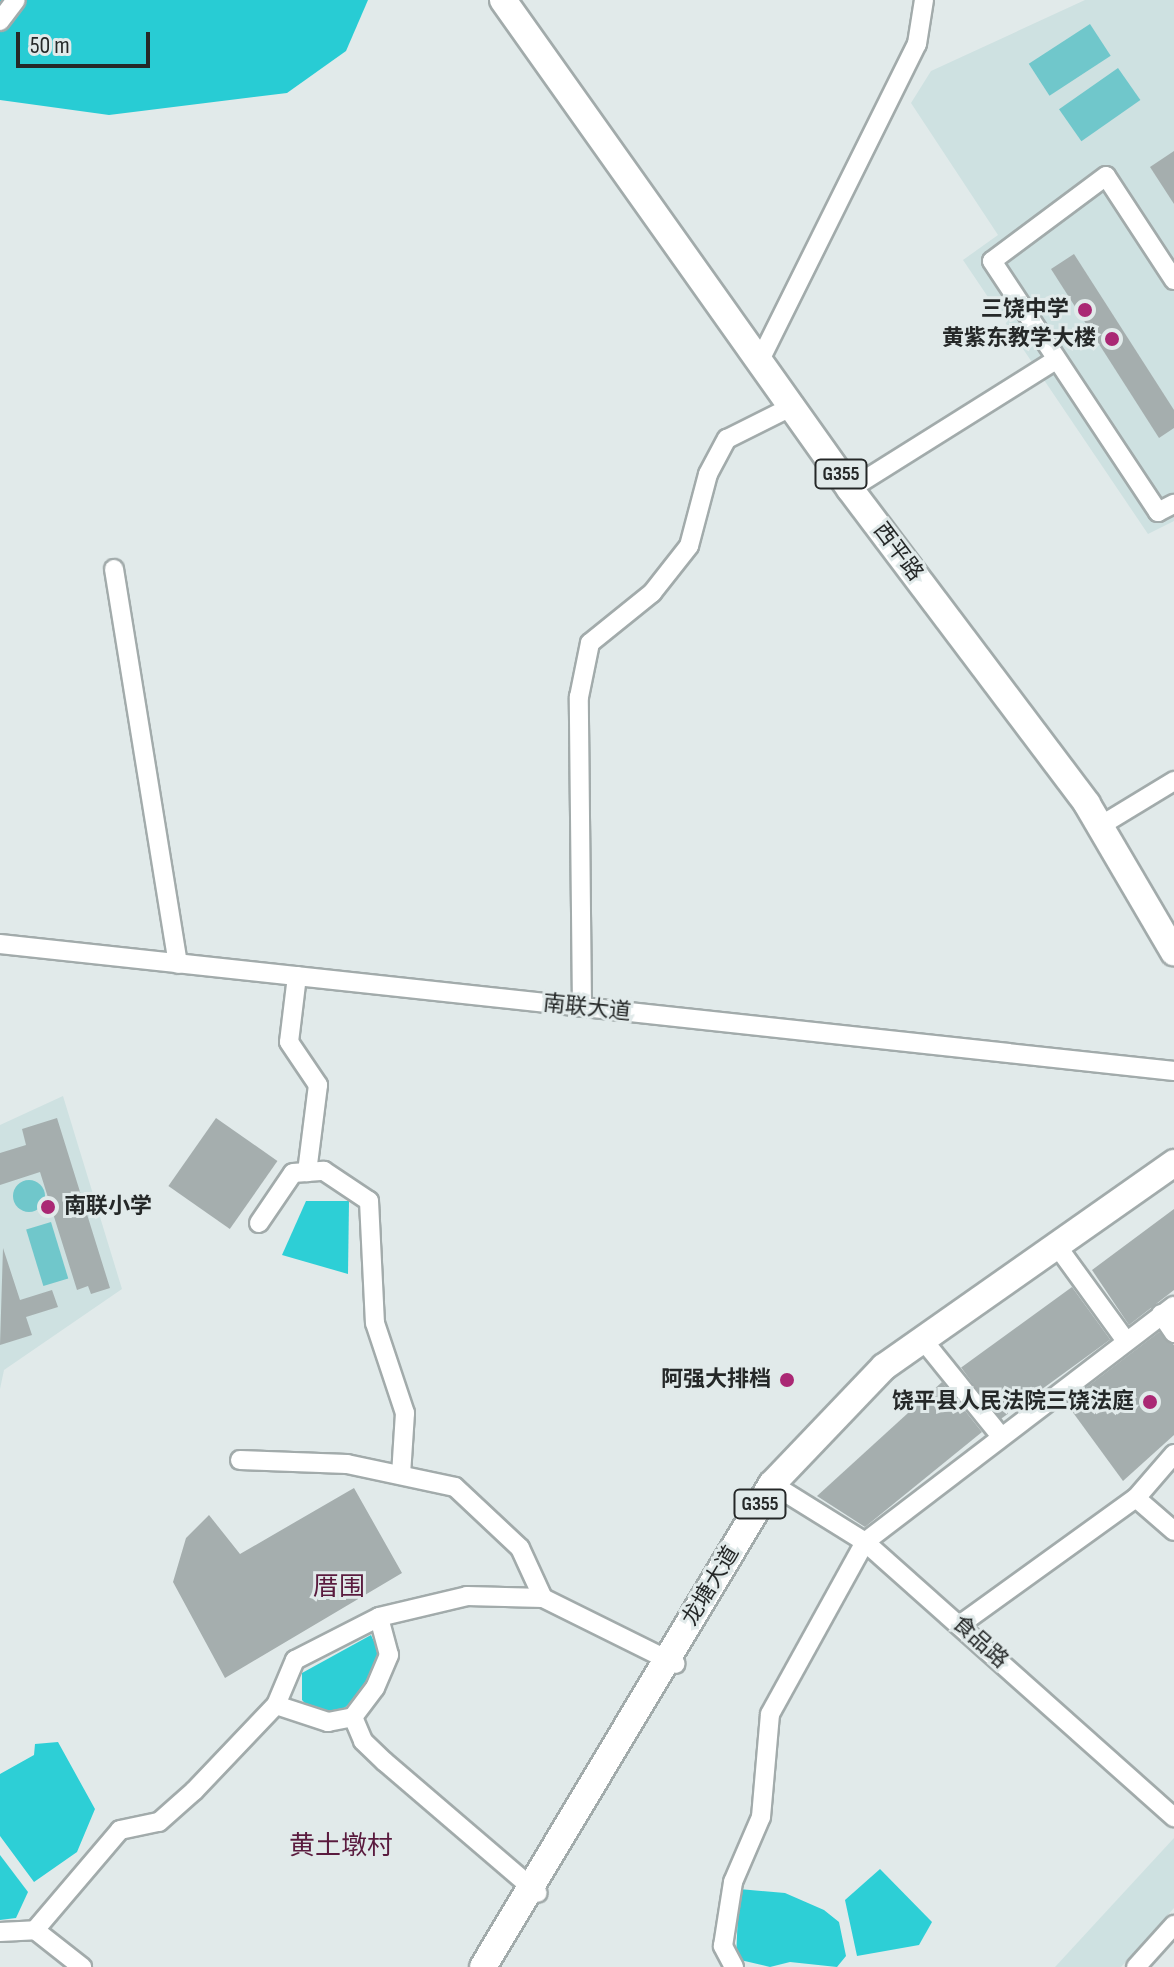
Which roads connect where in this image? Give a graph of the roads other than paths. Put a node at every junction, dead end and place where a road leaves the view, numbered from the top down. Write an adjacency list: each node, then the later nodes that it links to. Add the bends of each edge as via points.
1 (16, 0): 4 (street)
2 (503, 0): 6 (highway, 西平路 / G355)
3 (924, 0): 6 (street, via 917,44)
4 (0, 21)
5 (1174, 280): 7 (street, via 1106,176 992,261)
6 (762, 356): 8 (highway, 西平路 / G355)
7 (1056, 360): 9 (street); 10 (street, via 1158,512)
8 (795, 405): 9 (highway, 西平路 / G355); 18 (street, via 727,439 708,474 689,546 652,593 590,643 579,697)
9 (850, 489): 13 (highway, 西平路 / G355)
10 (1174, 504)
11 (114, 569): 16 (street)
12 (1174, 781): 13 (street)
13 (1100, 826): 15 (highway, 西平路 / G355)
14 (0, 944): 16 (street, 南联大道)
15 (1174, 952)
16 (178, 964): 17 (street, 南联大道)
17 (297, 976): 18 (street, 南联大道); 21 (street, via 289,1042 318,1085)
18 (582, 1007): 19 (street, 南联大道)
19 (1174, 1071)
20 (1174, 1163): 24 (highway, 龙塘大道 / G355)
21 (307, 1172): 23 (street, via 293,1173); 32 (street, via 324,1171 350,1183 369,1201 375,1323 405,1413)
22 (1174, 1173): 24 (highway, 龙塘大道 / G355)
23 (259, 1223)
24 (1059, 1249): 27 (street); 28 (highway, 龙塘大道 / G355)
25 (1168, 1310): 26 (street); 27 (street)
26 (1174, 1333)
27 (1126, 1341): 29 (street)
28 (926, 1343): 29 (street); 33 (highway, 龙塘大道 / G355)
29 (1000, 1435): 36 (street)
30 (1174, 1454): 34 (street)
31 (240, 1460): 32 (street, via 347,1464)
32 (401, 1475): 37 (street, via 455,1487 520,1548)
33 (776, 1487): 36 (street, 食品路); 41 (highway, 龙塘大道 / G355)
34 (1136, 1498): 35 (street); 39 (street)
35 (1174, 1531)
36 (865, 1542): 39 (street, 食品路); 53 (street, via 770,1714 761,1817 733,1882 723,1946)
37 (543, 1598): 38 (street, via 467,1596); 41 (street)
38 (379, 1617): 40 (street); 44 (street, via 389,1655 375,1688)
39 (961, 1624): 45 (street, 食品路)
40 (295, 1660): 42 (street); 43 (street)
41 (672, 1662): 46 (highway, 龙塘大道 / G355)
42 (276, 1705): 43 (street); 48 (street, via 159,1822 120,1830)
43 (298, 1711): 44 (street, via 328,1722)
44 (353, 1717): 46 (street, via 363,1741 385,1762)
45 (1174, 1817)
46 (535, 1890): 51 (highway, 龙塘大道 / G355); 52 (highway, 龙塘大道 / G355)
47 (1174, 1925): 54 (street)
48 (35, 1930): 49 (street); 50 (street)
49 (0, 1932)
50 (82, 1967)
51 (483, 1967)
52 (494, 1967)
53 (734, 1967)
54 (1136, 1967)

